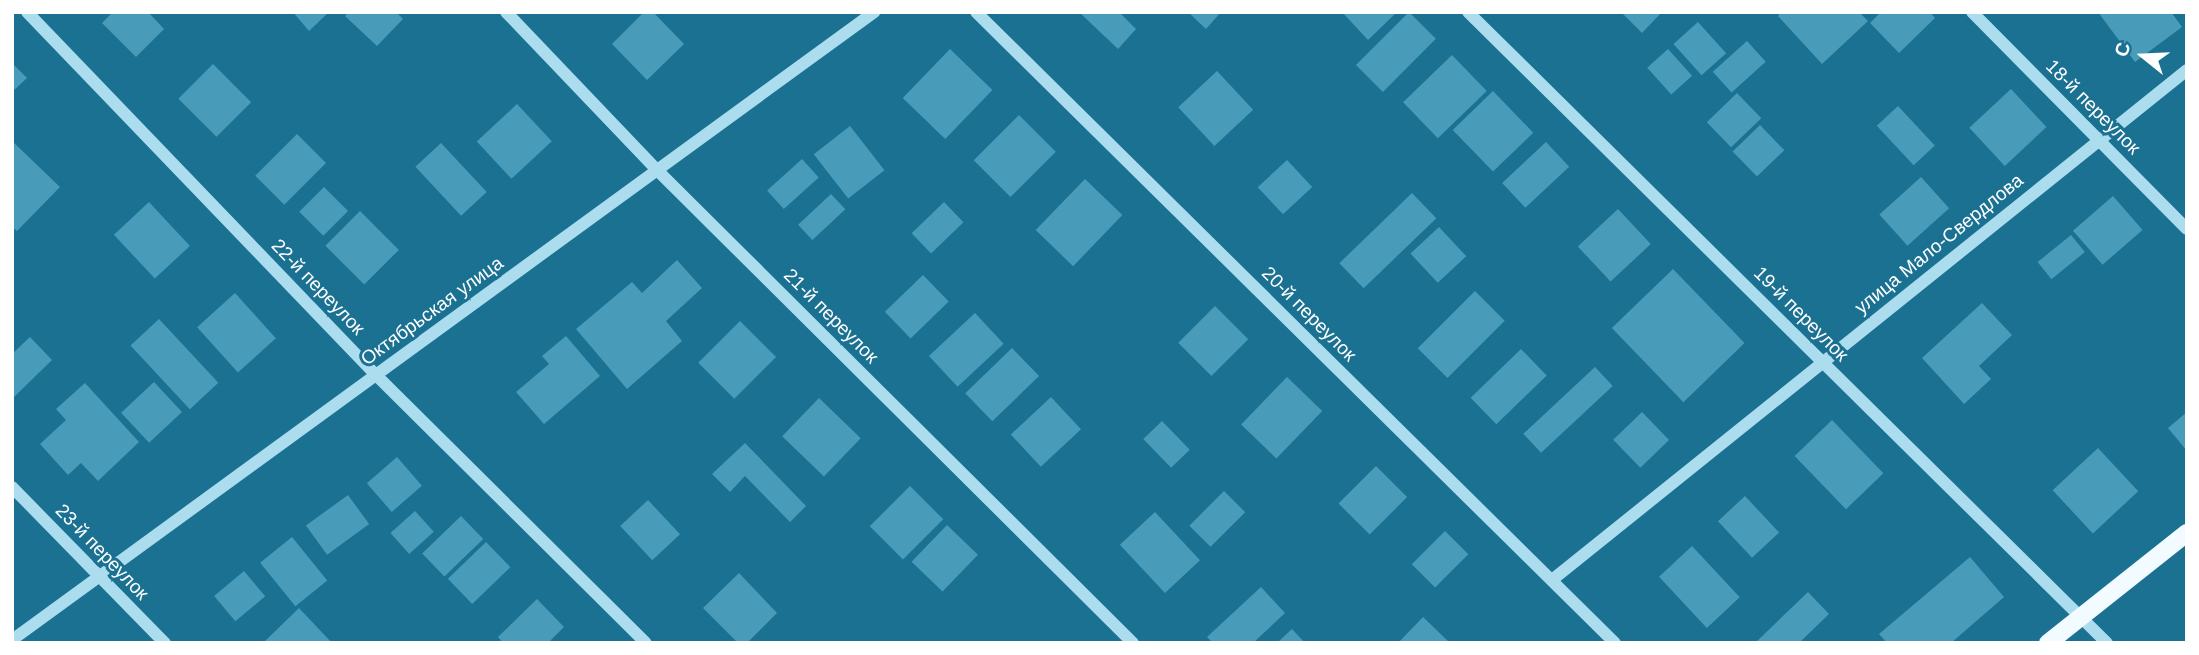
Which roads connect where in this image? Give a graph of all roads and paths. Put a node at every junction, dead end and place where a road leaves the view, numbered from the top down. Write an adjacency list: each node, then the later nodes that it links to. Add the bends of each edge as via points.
1 (27, 12): 12 (street, 22-й переулок)
2 (506, 12): 9 (street, 21-й переулок)
3 (874, 12): 9 (street, Октябрьская улица)
4 (976, 12): 16 (street, 20-й переулок)
5 (1468, 12): 11 (street, 19-й переулок)
6 (1972, 12): 8 (street, 18-й переулок)
7 (2187, 70): 8 (street, улица Мало-Свердлова)
8 (2099, 141): 10 (street, 18-й переулок); 11 (street, улица Мало-Свердлова)
9 (657, 170): 12 (street, Октябрьская улица); 21 (street, 21-й переулок)
10 (2187, 229)
11 (1823, 363): 16 (street, улица Мало-Свердлова); 17 (street, 19-й переулок)
12 (376, 375): 15 (street, Октябрьская улица); 20 (street, 22-й переулок)
13 (12, 487): 15 (street, 23-й переулок)
14 (2187, 533): 17 (main road)
15 (99, 577): 18 (street, Октябрьская улица); 19 (street, 23-й переулок)
16 (1552, 580): 22 (street, 20-й переулок)
17 (2081, 617): 23 (main road); 24 (street, 19-й переулок)
18 (12, 640)
19 (164, 643)
20 (646, 643)
21 (1133, 643)
22 (1615, 643)
23 (2048, 643)
24 (2107, 643)

